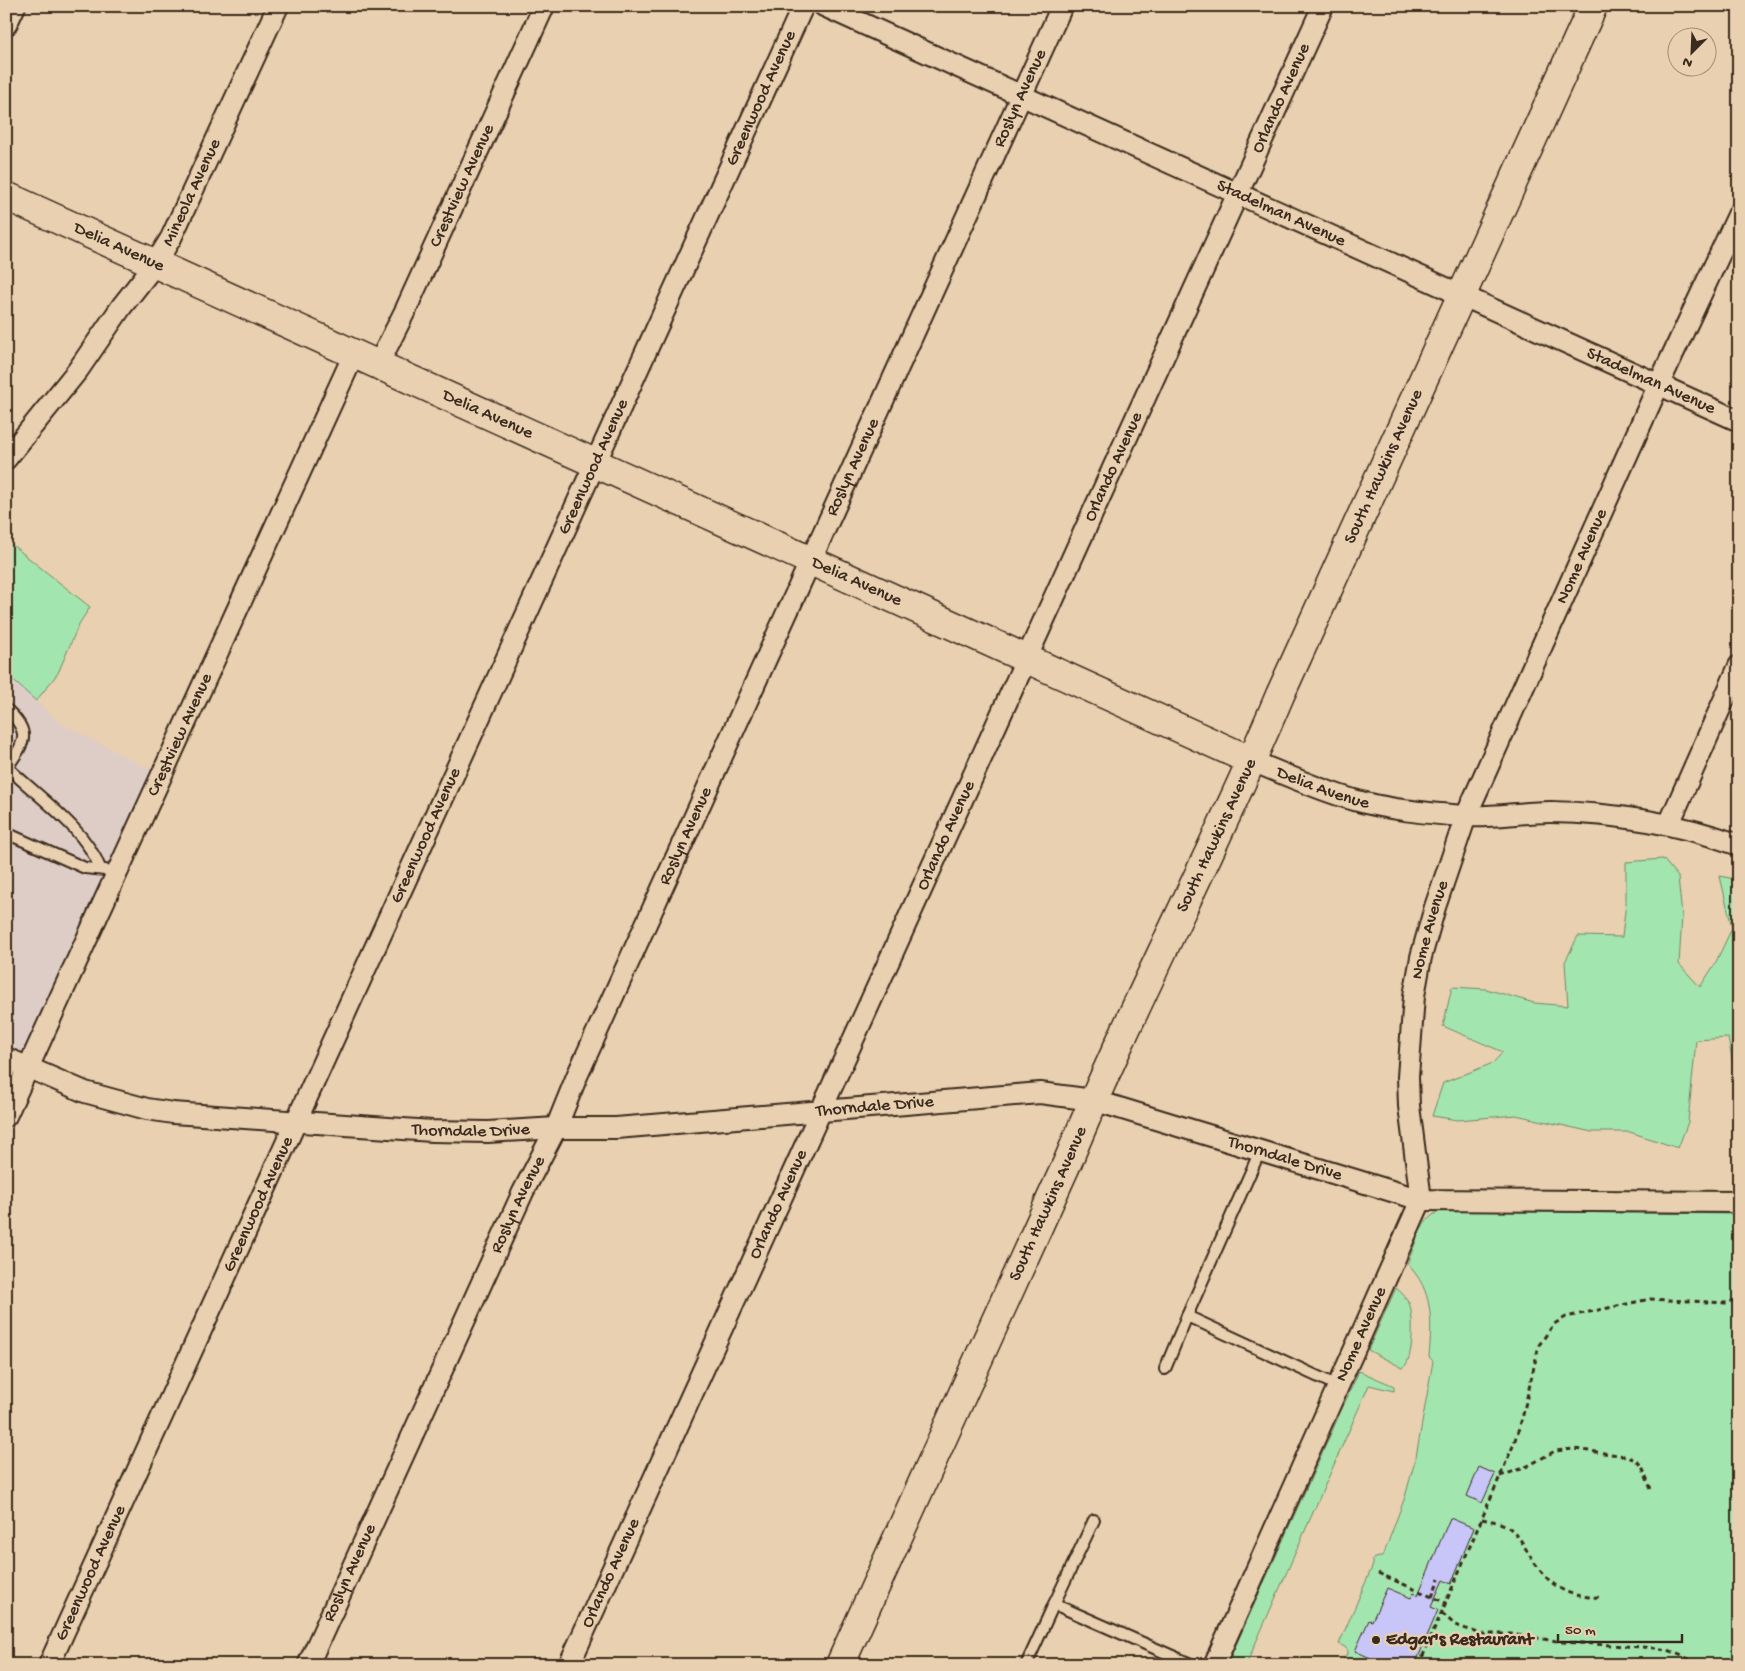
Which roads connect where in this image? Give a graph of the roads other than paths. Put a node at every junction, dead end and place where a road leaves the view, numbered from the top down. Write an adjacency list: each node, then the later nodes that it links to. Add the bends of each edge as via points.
1 (14, 6): 9 (street)
2 (278, 6): 14 (street, Mineola Avenue, via 186,208)
3 (544, 6): 17 (street, Crestview Avenue)
4 (803, 6): 21 (street, Greenwood Avenue)
5 (824, 6): 10 (street, Stadelman Avenue)
6 (1062, 6): 10 (street, Roslyn Avenue)
7 (1323, 6): 11 (street, Orlando Avenue)
8 (1593, 6): 15 (main road, South Hawkins Avenue)
9 (6, 25)
10 (1021, 96): 11 (street, Stadelman Avenue); 22 (street, Roslyn Avenue)
11 (1238, 194): 15 (street, Stadelman Avenue); 23 (street, Orlando Avenue)
12 (6, 196): 14 (main road, Delia Avenue)
13 (1739, 213): 18 (street, Nome Avenue)
14 (155, 264): 16 (main road, Delia Avenue); 20 (street, Mineola Avenue, via 78,370)
15 (1462, 296): 18 (street, Stadelman Avenue); 26 (main road, South Hawkins Avenue)
16 (354, 354): 17 (main road, Delia Avenue); 32 (street, Crestview Avenue)
17 (378, 365): 21 (main road, Delia Avenue)
18 (1658, 386): 19 (street, Stadelman Avenue); 28 (street, Nome Avenue)
19 (1739, 421)
20 (6, 459)
21 (595, 463): 22 (main road, Delia Avenue); 38 (street, Greenwood Avenue)
22 (812, 561): 23 (main road, Delia Avenue); 39 (street, Roslyn Avenue, via 576,1076)
23 (1027, 659): 26 (main road, Delia Avenue); 36 (street, Orlando Avenue)
24 (1739, 666): 29 (street)
25 (6, 709): 27 (lane, via 24,735 22,749)
26 (1252, 761): 28 (street, Delia Avenue, via 1356,801 1408,811); 35 (main road, South Hawkins Avenue)
27 (7, 767): 32 (lane, via 74,830)
28 (1466, 816): 29 (street, Delia Avenue, via 1589,813); 41 (street, Nome Avenue, via 1435,907 1414,996 1408,1077)
29 (1669, 824): 31 (street, Delia Avenue)
30 (6, 833): 32 (lane, via 85,868)
31 (1739, 845)
32 (108, 872): 34 (street, Crestview Avenue)
33 (6, 1058): 34 (street, Thorndale Drive)
34 (29, 1069): 37 (street, Crestview Avenue); 38 (street, Thorndale Drive, via 85,1092 147,1109)
35 (1093, 1100): 36 (street, Thorndale Drive, via 1040,1093); 40 (street, Thorndale Drive); 51 (main road, South Hawkins Avenue)
36 (819, 1112): 39 (street, Thorndale Drive, via 616,1128); 50 (street, Orlando Avenue)
37 (6, 1116)
38 (297, 1122): 39 (street, Thorndale Drive, via 432,1131); 48 (street, Greenwood Avenue)
39 (556, 1128): 49 (street, Roslyn Avenue)
40 (1260, 1151): 41 (street, Thorndale Drive); 43 (lane)
41 (1421, 1200): 42 (street, Thorndale Drive); 45 (street, Nome Avenue)
42 (1739, 1202)
43 (1188, 1316): 44 (lane); 45 (lane)
44 (1165, 1369)
45 (1338, 1386): 54 (street, Nome Avenue)
46 (1094, 1520): 47 (lane)
47 (1054, 1604): 52 (lane); 53 (lane)
48 (49, 1665)
49 (308, 1665)
50 (569, 1665)
51 (840, 1665)
52 (1026, 1665)
53 (1193, 1665)
54 (1214, 1665)

